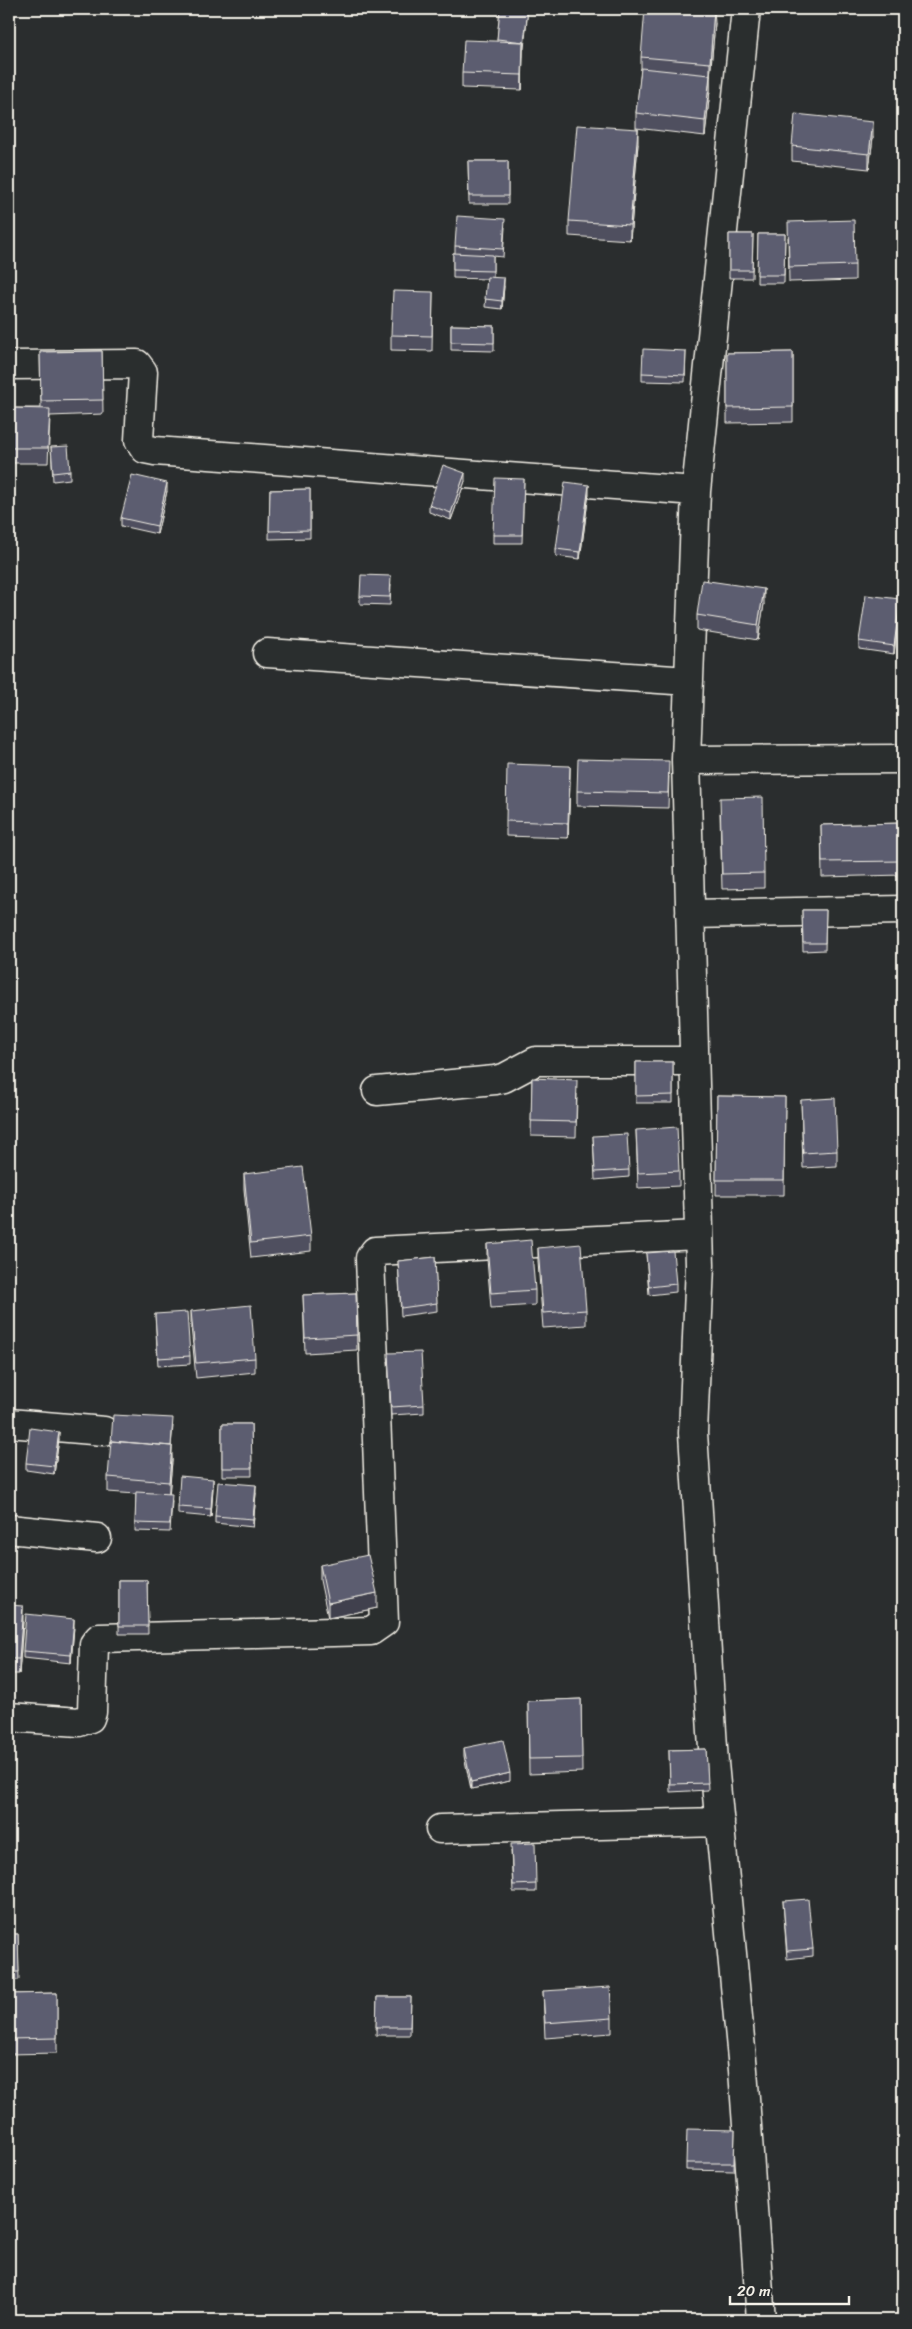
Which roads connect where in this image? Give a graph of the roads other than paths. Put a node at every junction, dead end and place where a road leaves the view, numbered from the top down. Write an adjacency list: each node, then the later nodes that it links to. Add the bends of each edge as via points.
1 (746, 9): 3 (street)
2 (9, 364): 3 (street, via 138,364 143,372 139,440 145,449 155,451)
3 (696, 491): 5 (street)
4 (267, 653): 5 (street)
5 (689, 681): 7 (street)
6 (903, 759): 7 (street)
7 (686, 760): 9 (street)
8 (903, 910): 9 (street)
9 (690, 914): 10 (street)
10 (694, 1061): 11 (street, via 536,1061 495,1080); 12 (street)
11 (377, 1091)
12 (698, 1235): 17 (street, via 375,1251 370,1258 384,1622 371,1631 99,1638 94,1644 90,1718 79,1722); 18 (street, via 700,1265 693,1434)
13 (9, 1423): 14 (street)
14 (104, 1431)
15 (9, 1529): 16 (street)
16 (97, 1538)
17 (9, 1717)
18 (720, 1822): 19 (street); 20 (street)
19 (440, 1829)
20 (762, 2320)

